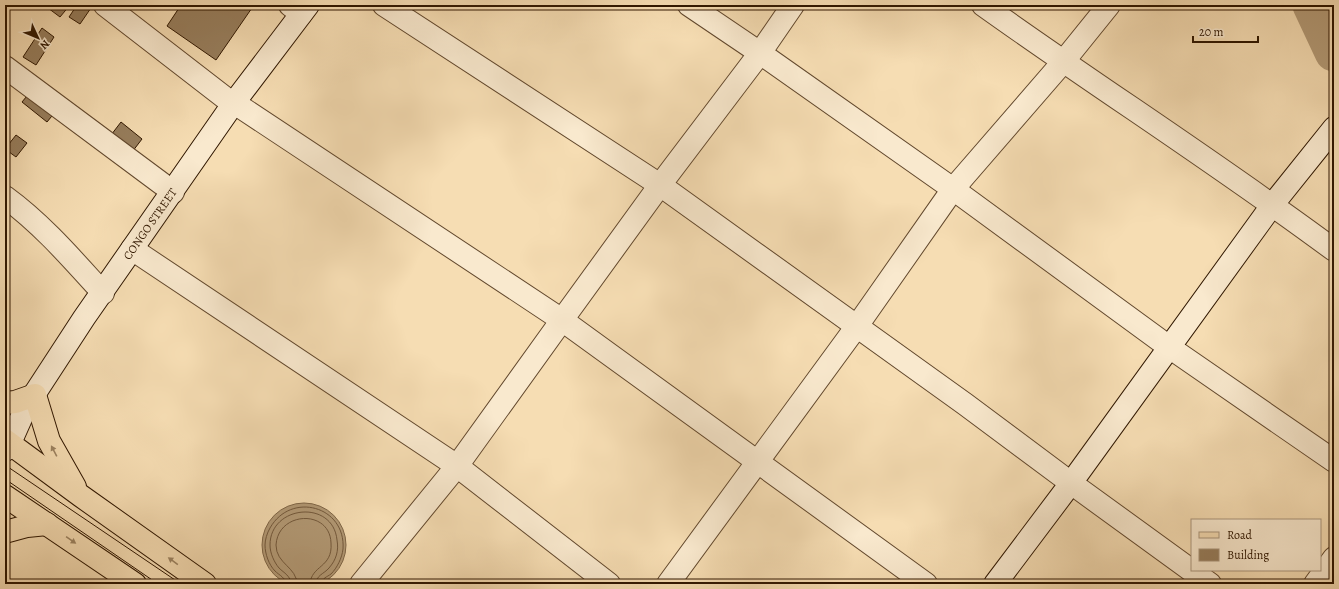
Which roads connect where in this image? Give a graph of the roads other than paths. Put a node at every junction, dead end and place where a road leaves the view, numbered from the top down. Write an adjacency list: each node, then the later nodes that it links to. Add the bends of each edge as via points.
1 (105, 5): 11 (street)
2 (384, 5): 13 (street)
3 (689, 5): 8 (street)
4 (793, 5): 8 (street)
5 (983, 5): 9 (street)
6 (1109, 5): 9 (street)
7 (300, 8): 11 (street, CONGO STREET)
8 (760, 53): 13 (street); 14 (street)
9 (1063, 62): 14 (street); 17 (street)
10 (5, 68): 15 (street)
11 (233, 104): 15 (street, CONGO STREET); 21 (street)
12 (1334, 128): 17 (street)
13 (660, 185): 21 (street); 22 (street)
14 (952, 189): 22 (street); 23 (street)
15 (172, 192): 18 (street, CONGO STREET)
16 (5, 197): 20 (street, via 41,226)
17 (1273, 204): 19 (street); 23 (street)
18 (132, 249): 20 (street, CONGO STREET); 29 (street)
19 (1334, 250)
20 (103, 293): 24 (street, CONGO STREET)
21 (562, 320): 27 (street); 29 (street)
22 (857, 326): 27 (street); 30 (street)
23 (1169, 347): 28 (street); 30 (street)
24 (30, 401): 25 (main road); 26 (street, CONGO STREET); 32 (main road, one-way to 24, via 48,441)
25 (5, 403)
26 (6, 439): 32 (main road)
27 (757, 461): 42 (street); 43 (street)
28 (1334, 461)
29 (457, 466): 40 (street); 41 (street)
30 (1071, 483): 36 (street); 44 (street)
31 (5, 496): 33 (main road)
32 (81, 496): 39 (main road, one-way to 32)
33 (47, 524): 34 (main road); 38 (main road, one-way to 38)
34 (5, 532)
35 (1334, 558): 46 (street)
36 (1191, 570)
37 (1192, 571): 45 (street)
38 (135, 584)
39 (205, 584)
40 (361, 584)
41 (609, 584)
42 (668, 584)
43 (926, 584)
44 (995, 584)
45 (1210, 584)
46 (1315, 584)

